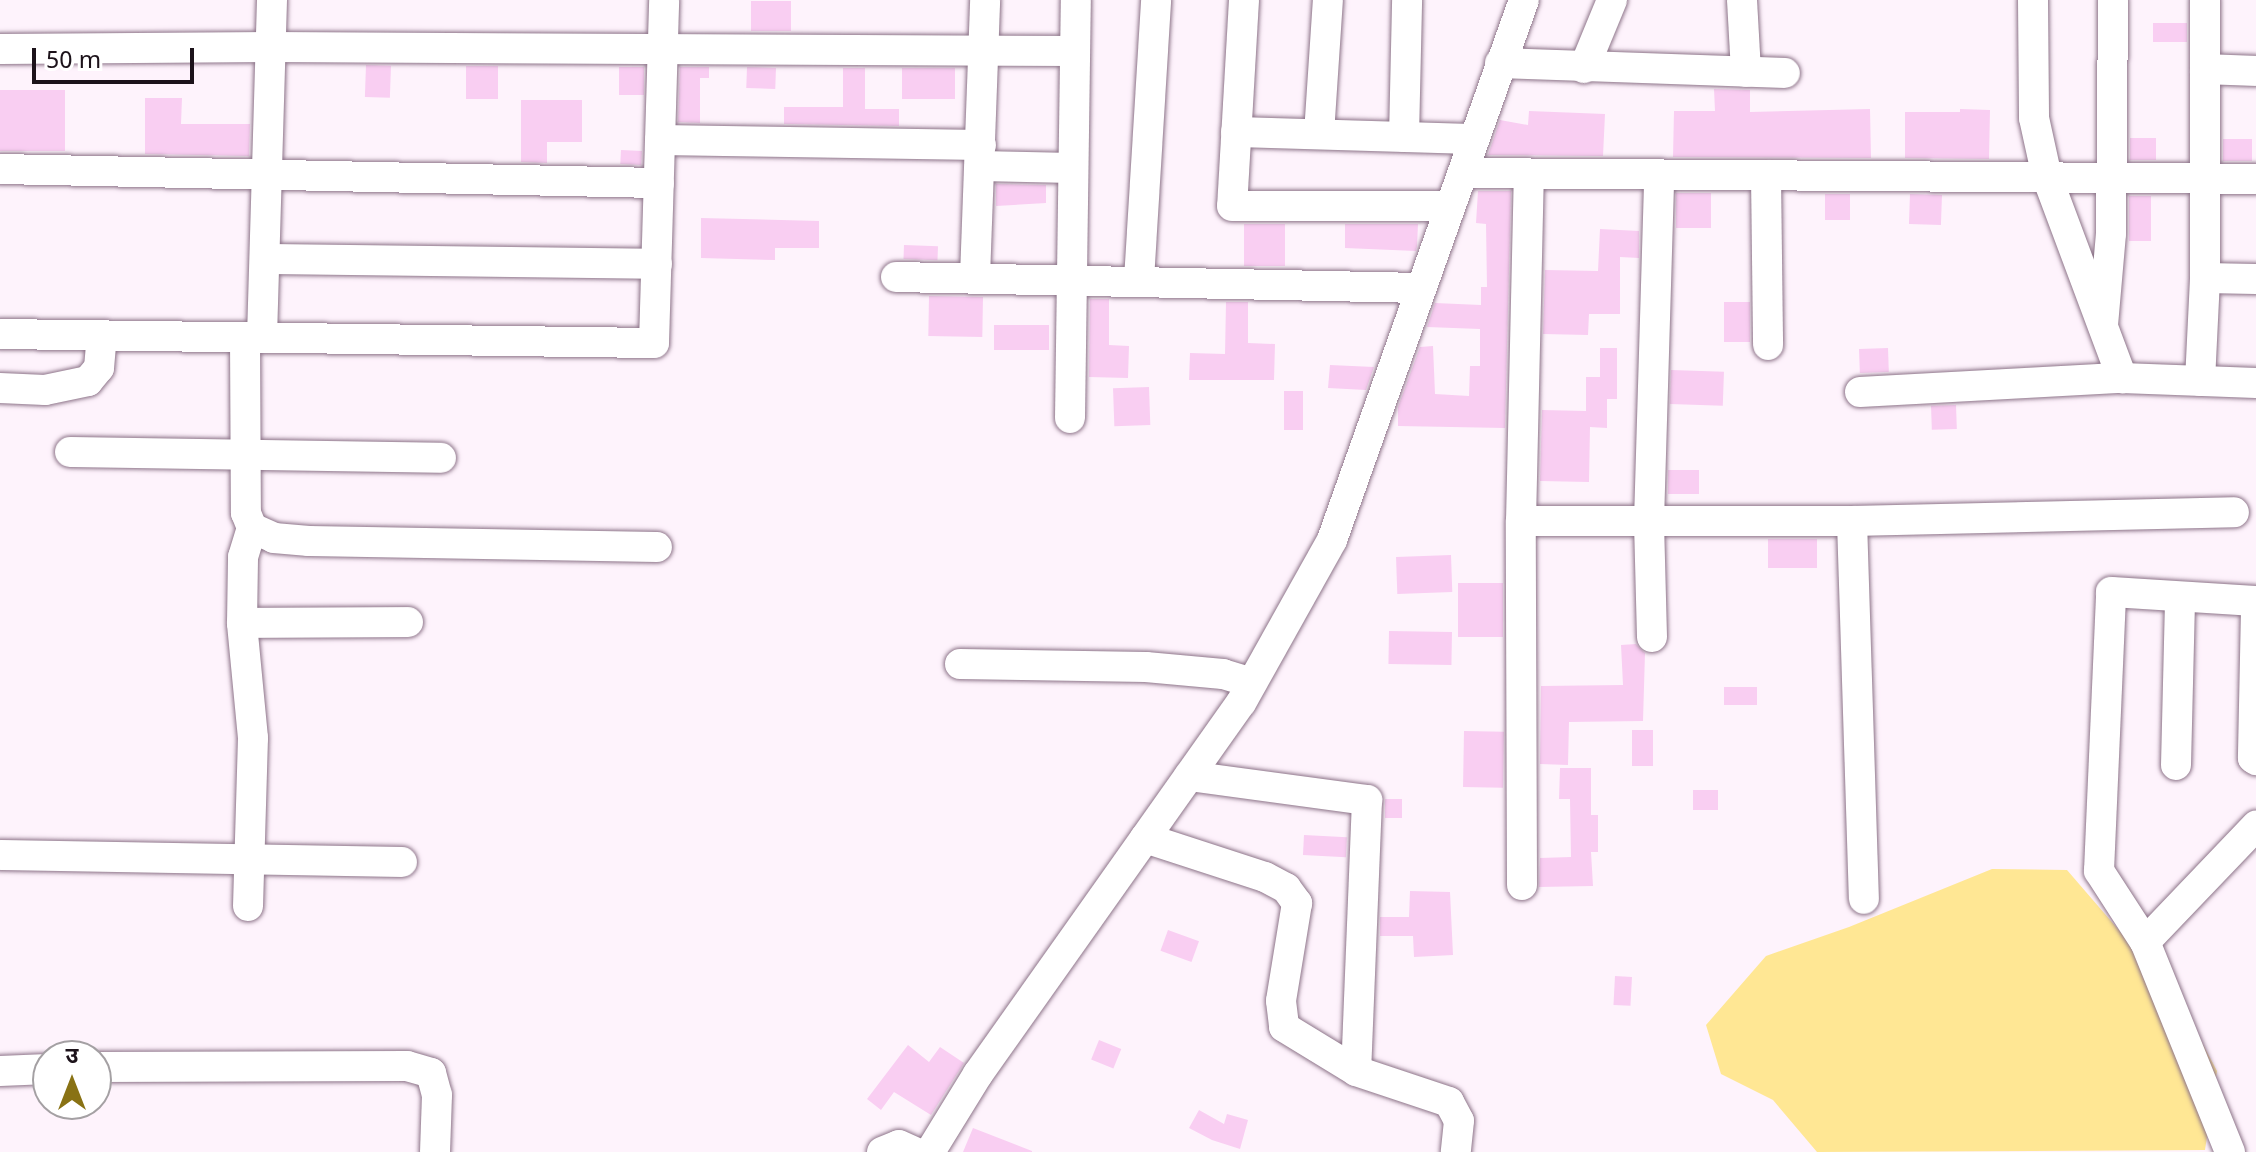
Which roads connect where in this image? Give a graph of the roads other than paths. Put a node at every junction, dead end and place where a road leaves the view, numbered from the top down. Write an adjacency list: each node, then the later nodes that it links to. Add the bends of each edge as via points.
1 (272, 0): 15 (street)
2 (664, 0): 17 (street)
3 (985, 0): 18 (street)
4 (1076, 0): 19 (street)
5 (1156, 0): 52 (street)
6 (1244, 0): 26 (street)
7 (1328, 0): 27 (street)
8 (1407, 0): 28 (street)
9 (1524, 0): 20 (street)
10 (1612, 0): 21 (street)
11 (1742, 0): 24 (street)
12 (2033, 0): 39 (street, via 2034,118)
13 (2113, 0): 40 (street)
14 (2205, 0): 22 (street)
15 (271, 47): 16 (street); 17 (street); 38 (street)
16 (0, 49)
17 (663, 50): 18 (street); 30 (street)
18 (984, 50): 19 (street); 31 (street)
19 (1075, 51): 32 (street)
20 (1500, 63): 21 (street); 29 (street)
21 (1584, 68): 24 (street)
22 (2205, 69): 23 (street); 41 (street)
23 (2256, 71)
24 (1746, 72): 25 (street)
25 (1785, 73)
26 (1236, 132): 27 (street); 44 (street, via 1232,206)
27 (1319, 134): 28 (street)
28 (1404, 137): 29 (street)
29 (1473, 139): 34 (street)
30 (660, 140): 31 (street); 43 (street)
31 (980, 155): 32 (street); 48 (street)
32 (1073, 168): 49 (street)
33 (0, 169): 38 (street)
34 (1463, 173): 35 (street); 44 (street)
35 (1529, 174): 36 (street); 69 (street)
36 (1659, 175): 37 (street); 70 (street)
37 (1766, 175): 39 (street); 58 (street)
38 (267, 177): 43 (street); 45 (street)
39 (2047, 177): 40 (street); 54 (street)
40 (2111, 178): 41 (street); 54 (street)
41 (2204, 178): 42 (street); 50 (street)
42 (2256, 179)
43 (659, 183): 46 (street)
44 (1450, 206): 53 (street)
45 (265, 259): 46 (street); 57 (street)
46 (657, 264): 57 (street, via 654,343)
47 (896, 277): 48 (street)
48 (975, 277): 49 (street)
49 (1072, 278): 52 (street); 64 (street)
50 (2205, 278): 51 (street); 60 (street)
51 (2256, 279)
52 (1139, 280): 53 (street)
53 (1421, 288): 81 (street, via 1332,540)
54 (2103, 327): 59 (street)
55 (0, 334): 56 (street)
56 (102, 335): 57 (street); 62 (street, via 99,368 88,381 45,390)
57 (254, 338): 66 (street)
58 (1768, 345)
59 (2122, 378): 60 (street); 63 (street)
60 (2200, 381): 61 (street)
61 (2256, 383)
62 (0, 388)
63 (1860, 392)
64 (1070, 418)
65 (70, 452): 66 (street)
66 (246, 455): 67 (street); 72 (street, via 246,513)
67 (441, 458)
68 (2234, 512): 71 (street)
69 (1521, 521): 70 (street); 90 (street)
70 (1649, 521): 71 (street); 79 (street)
71 (1852, 521): 91 (street)
72 (252, 528): 73 (street, via 274,538 309,541); 78 (street, via 243,557)
73 (657, 547)
74 (2180, 597): 75 (street); 83 (street); 93 (street, via 2111,592 2099,871)
75 (2256, 601)
76 (2256, 610): 82 (street)
77 (408, 622): 78 (street)
78 (242, 623): 88 (street, via 253,738)
79 (1652, 637)
80 (960, 664): 81 (street, via 1146,667 1223,674)
81 (1252, 683): 84 (street)
82 (2256, 760)
83 (2176, 765)
84 (1189, 776): 86 (street); 97 (street, via 1367,800)
85 (2256, 826): 93 (street)
86 (1145, 838): 97 (street, via 1286,888 1297,903 1281,1001 1284,1027); 101 (street, via 978,1074)
87 (0, 855): 88 (street)
88 (249, 859): 89 (street); 92 (street)
89 (402, 862)
90 (1522, 885)
91 (1864, 899)
92 (248, 906)
93 (2145, 942): 103 (street)
94 (112, 1067): 98 (street, via 407,1066 431,1073 437,1095)
95 (32, 1070): 96 (street)
96 (0, 1071)
97 (1356, 1071): 102 (street, via 1449,1102 1459,1121)
98 (435, 1152)
99 (882, 1152): 100 (street, via 899,1145)
100 (915, 1152)
101 (930, 1152)
102 (1456, 1152)
103 (2230, 1152)

